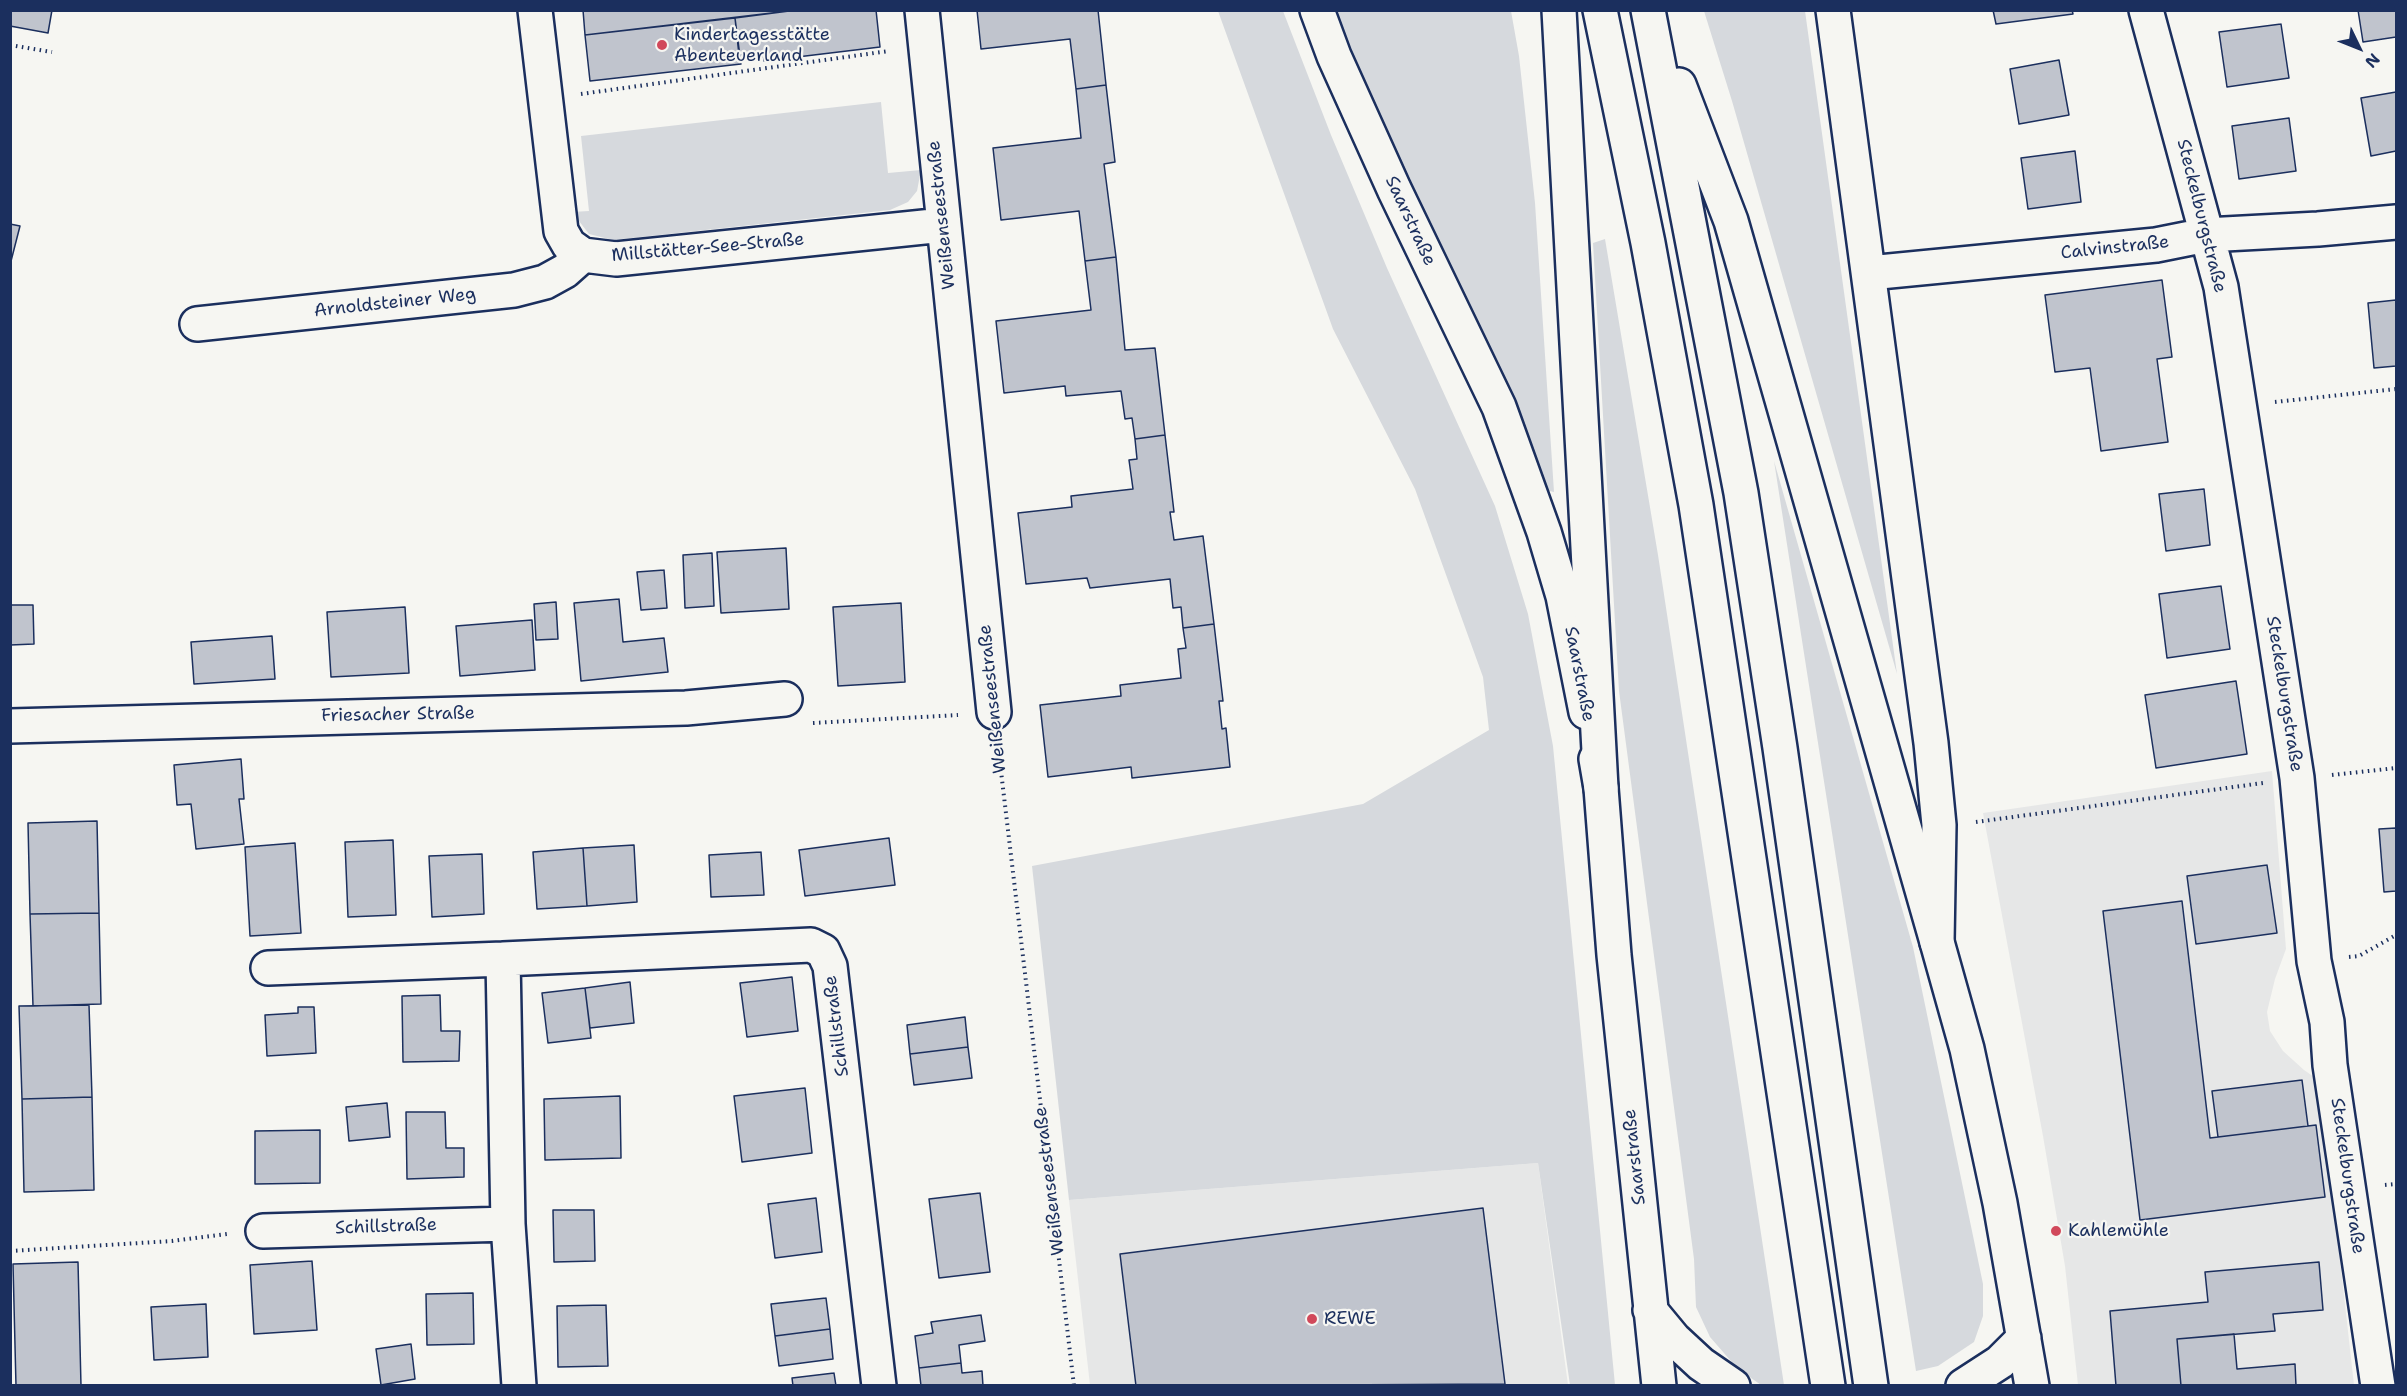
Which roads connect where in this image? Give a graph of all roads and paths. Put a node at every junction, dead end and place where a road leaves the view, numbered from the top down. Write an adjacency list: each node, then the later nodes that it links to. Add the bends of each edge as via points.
1 (535, 10): 12 (main road)
2 (922, 10): 10 (main road, Weißenseestraße)
3 (1317, 10): 27 (main road, Saarstraße, via 1385,168 1499,407 1563,596)
4 (1559, 10): 27 (main road)
5 (1599, 10): 45 (main road, via 1648,243 1696,505)
6 (1649, 10): 30 (main road, via 1731,221); 46 (main road, via 1742,493)
7 (1833, 10): 17 (main road)
8 (2146, 10): 15 (main road, Steckelburgstraße)
9 (10, 45): 11 (path)
10 (925, 46): 12 (path); 14 (main road, Weißenseestraße)
11 (52, 52)
12 (546, 99): 16 (main road, via 561,231 569,245)
13 (2397, 222): 15 (main road, Calvinstraße)
14 (943, 225): 16 (main road, Millstätter-See-Straße, via 616,259); 22 (main road, Weißenseestraße)
15 (2206, 235): 17 (main road, Calvinstraße, via 2156,245); 32 (main road, Steckelburgstraße, via 2221,287 2297,778)
16 (583, 255): 18 (main road, Arnoldsteiner Weg, via 545,282 514,290)
17 (1869, 273): 28 (main road)
18 (197, 324)
19 (2397, 389): 20 (path)
20 (2264, 403)
21 (785, 699): 22 (path, via 813,724); 23 (main road, Friesacher Straße, via 686,708)
22 (994, 712): 42 (path, Weißenseestraße)
23 (10, 726)
24 (2397, 768): 25 (path)
25 (2323, 776)
26 (2269, 782): 28 (path)
27 (1601, 788): 38 (main road, Saarstraße)
28 (1939, 825): 30 (main road)
29 (2397, 935): 32 (path, via 2359,956)
30 (1937, 942): 39 (main road, via 1967,1049)
31 (503, 960): 33 (main road, Schillstraße); 34 (main road); 41 (main road, Schillstraße, via 811,945 823,951 830,966)
32 (2314, 961): 49 (main road, Steckelburgstraße, via 2327,1022)
33 (268, 968)
34 (508, 1224): 35 (main road, Schillstraße); 40 (main road)
35 (263, 1231)
36 (224, 1234): 37 (path)
37 (10, 1251)
38 (1650, 1310): 43 (main road, Saarstraße); 44 (main road, via 1701,1364)
39 (2024, 1338): 47 (main road, via 2000,1362); 48 (main road)
40 (519, 1386)
41 (879, 1386)
42 (1074, 1386)
43 (1659, 1386)
44 (1733, 1386)
45 (1828, 1386)
46 (1871, 1386)
47 (1963, 1386)
48 (2032, 1386)
49 (2378, 1386)

